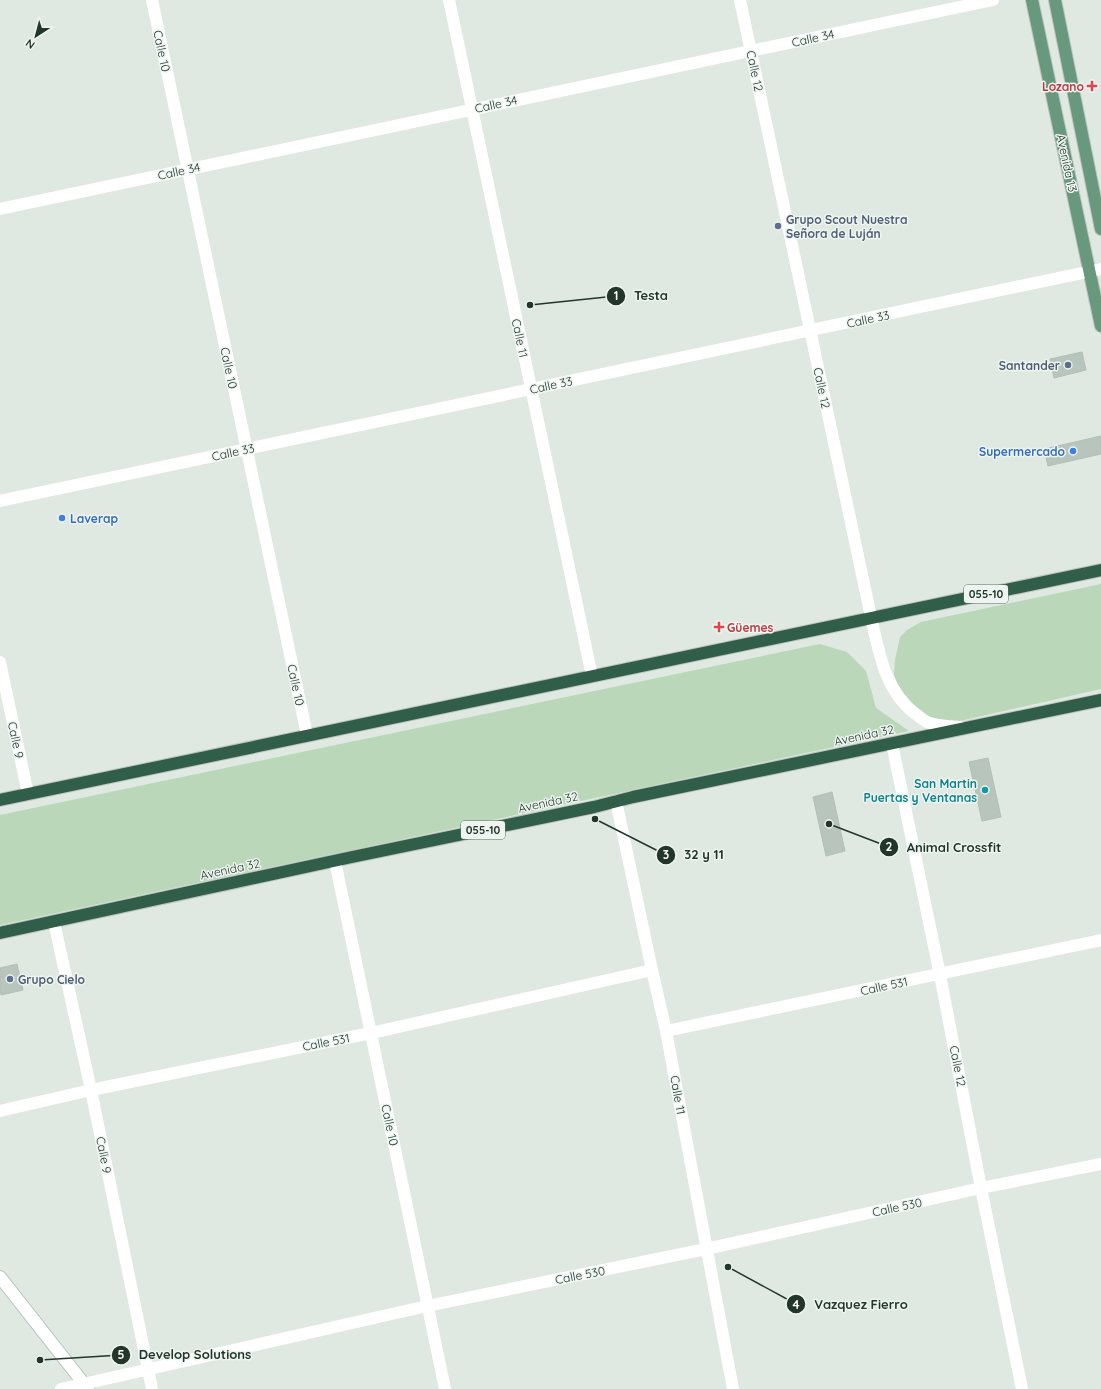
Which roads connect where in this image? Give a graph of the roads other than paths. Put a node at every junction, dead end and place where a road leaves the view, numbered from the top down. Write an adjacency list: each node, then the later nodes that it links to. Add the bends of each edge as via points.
1 (152, 0): 9 (street, Calle 10)
2 (449, 0): 8 (street, Calle 11)
3 (740, 0): 7 (street, Calle 12)
4 (993, 0): 7 (street, Calle 34)
5 (1032, 0): 12 (main road, Avenida 13)
6 (1055, 0): 11 (main road, Avenida 13)
7 (750, 51): 8 (street, Calle 34); 14 (street, Calle 12)
8 (472, 109): 9 (street, Calle 34); 15 (street, Calle 11)
9 (188, 169): 10 (street, Calle 34); 16 (street, Calle 10)
10 (0, 209)
11 (1101, 229)
12 (1096, 270): 13 (main road, Avenida 13); 14 (street, Calle 33)
13 (1101, 326)
14 (810, 331): 15 (street, Calle 33); 19 (street, Calle 12)
15 (531, 390): 16 (street, Calle 33); 21 (street, Calle 11)
16 (247, 449): 17 (street, Calle 33); 24 (street, Calle 10)
17 (0, 501)
18 (1101, 570): 19 (highway, 055-10)
19 (871, 617): 21 (highway, 055-10); 23 (street, Calle 12, via 882,664 899,699 926,722)
20 (0, 662): 26 (street, Calle 9)
21 (592, 676): 24 (highway, 055-10)
22 (1101, 700): 23 (highway, Avenida 32 / 055-10)
23 (966, 728): 25 (highway, Avenida 32 / 055-10)
24 (307, 735): 26 (highway, 055-10)
25 (892, 744): 28 (highway, Avenida 32 / 055-10); 34 (street, Calle 12)
26 (28, 794): 27 (highway, 055-10)
27 (0, 800)
28 (616, 801): 29 (highway, Avenida 32 / 055-10); 33 (street, Calle 11)
29 (335, 861): 30 (highway, Avenida 32 / 055-10); 36 (street, Calle 10)
30 (54, 922): 31 (highway, Avenida 32 / 055-10); 37 (street, Calle 9)
31 (0, 933)
32 (1101, 940): 34 (street, Calle 531)
33 (652, 970): 35 (street, Calle 11); 36 (street, Calle 531)
34 (940, 975): 35 (street, Calle 531); 40 (street, Calle 12)
35 (666, 1031): 41 (street, Calle 11)
36 (371, 1033): 37 (street, Calle 531); 43 (street, Calle 10)
37 (91, 1090): 38 (street, Calle 531); 44 (street, Calle 9)
38 (0, 1110)
39 (1101, 1164): 40 (street, Calle 530)
40 (981, 1188): 41 (street, Calle 530); 50 (street, Calle 12)
41 (706, 1250): 43 (street, Calle 530); 49 (street, Calle 11)
42 (0, 1277): 45 (street)
43 (427, 1306): 44 (street, Calle 530); 48 (street, Calle 10)
44 (148, 1368): 45 (street, Calle 530); 47 (street, Calle 9)
45 (86, 1387): 46 (street, Calle 530)
46 (60, 1389)
47 (152, 1389)
48 (445, 1389)
49 (733, 1389)
50 (1022, 1389)

